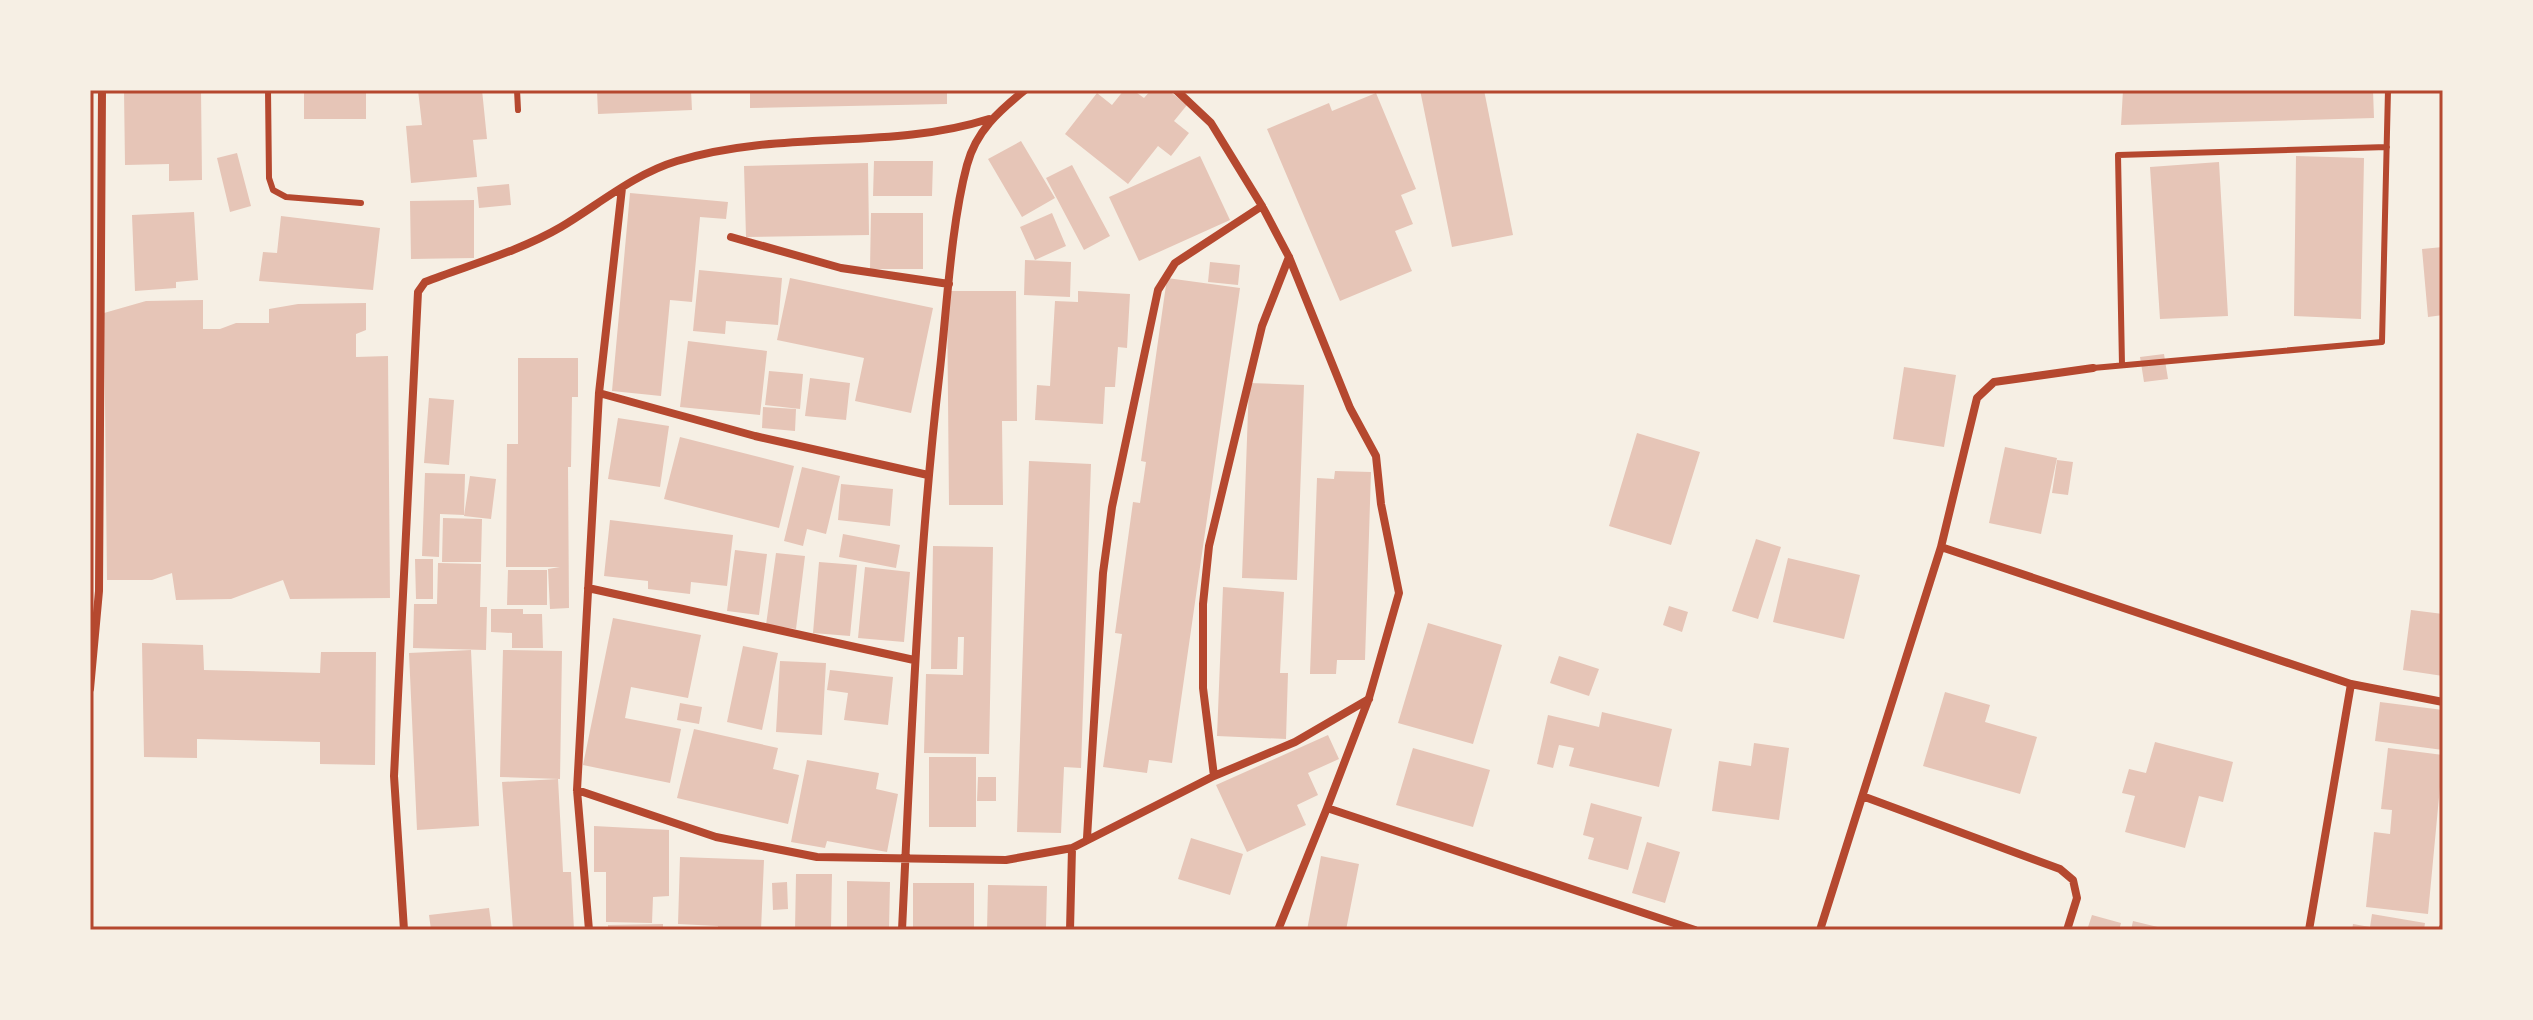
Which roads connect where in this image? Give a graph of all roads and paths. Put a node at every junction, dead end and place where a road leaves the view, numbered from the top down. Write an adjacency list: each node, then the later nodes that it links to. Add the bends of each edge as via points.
1 (102, 90): 17 (street)
2 (268, 90): 11 (lane, via 273,190 286,197)
3 (517, 90): 7 (lane)
4 (1025, 90): 8 (street)
5 (1176, 90): 12 (street, via 1211,123)
6 (2388, 90): 9 (lane)
7 (518, 110)
8 (989, 119): 10 (street, via 945,133 752,143 674,162); 15 (street, via 967,163)
9 (2387, 147): 18 (lane, via 2382,342); 18 (lane, via 2118,155)
10 (622, 188): 20 (street); 37 (street, via 558,229 425,282 418,292 394,776)
11 (361, 203)
12 (1262, 206): 14 (street); 34 (street, via 1175,263 1158,290 1105,560)
13 (731, 237): 15 (street, via 841,268)
14 (1289, 257): 28 (street, via 1350,408 1376,456 1399,593); 30 (street, via 1262,326 1209,546 1203,688)
15 (949, 284): 21 (street)
16 (90, 299): 17 (street)
17 (102, 299): 24 (street)
18 (2122, 365): 19 (lane)
19 (2093, 368): 22 (street, via 1994,382 1977,398)
20 (599, 393): 21 (street); 23 (street)
21 (928, 475): 25 (street)
22 (1941, 547): 26 (street); 32 (street)
23 (588, 588): 25 (street); 31 (street)
24 (94, 591): 27 (street)
25 (914, 660): 36 (street)
26 (2351, 684): 29 (street); 45 (street)
27 (90, 689)
28 (1369, 698): 30 (street, via 1295,742); 33 (street)
29 (2443, 702)
30 (1214, 776): 34 (street)
31 (577, 790): 36 (street, via 716,837 817,857); 38 (street)
32 (1865, 797): 43 (street); 44 (street, via 2060,869 2073,880 2077,898)
33 (1327, 808): 41 (street); 42 (street)
34 (1087, 838): 35 (street)
35 (1072, 848): 36 (street, via 1006,860); 40 (street)
36 (905, 860): 39 (street)
37 (404, 930)
38 (589, 930)
39 (902, 930)
40 (1070, 930)
41 (1278, 930)
42 (1695, 930)
43 (1820, 930)
44 (2067, 930)
45 (2309, 930)

